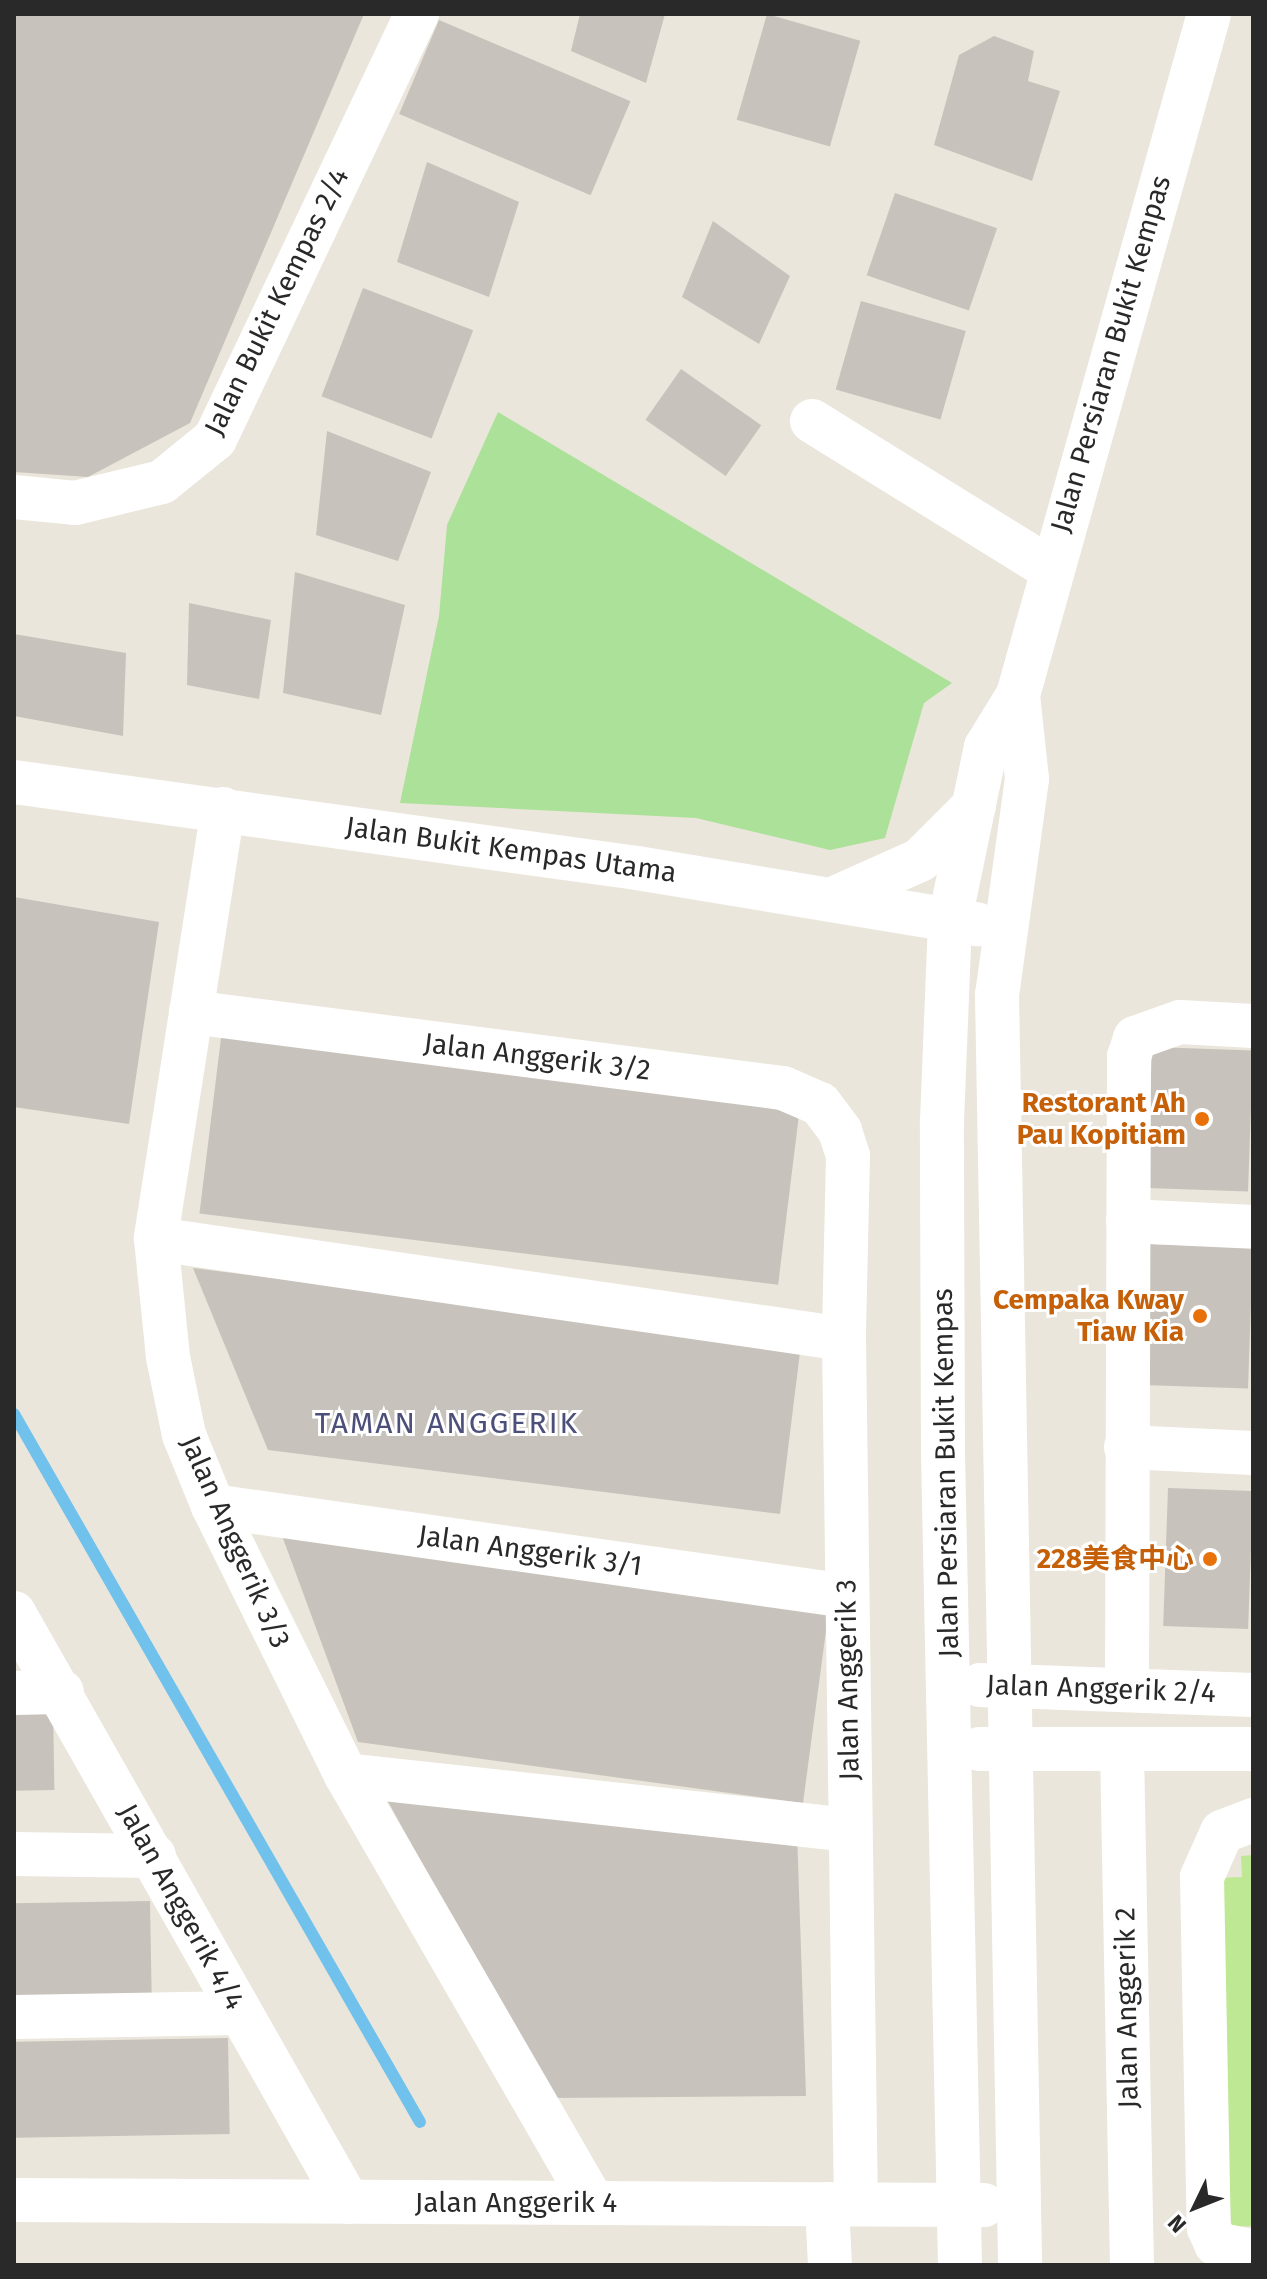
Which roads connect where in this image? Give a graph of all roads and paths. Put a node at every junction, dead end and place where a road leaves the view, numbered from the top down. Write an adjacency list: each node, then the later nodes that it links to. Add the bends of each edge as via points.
1 (417, 14): 4 (street, Jalan Bukit Kempas 2/4, via 215,439 162,482 75,503)
2 (1209, 14): 5 (street, Jalan Persiaran Bukit Kempas)
3 (812, 421): 5 (street)
4 (14, 497)
5 (1049, 568): 6 (street, Jalan Persiaran Bukit Kempas)
6 (1018, 695): 8 (street, Jalan Persiaran Bukit Kempas, via 986,747); 12 (street, Jalan Persiaran Bukit Kempas, via 1027,779)
7 (14, 782): 9 (street, Jalan Bukit Kempas Utama)
8 (976, 803): 10 (street, via 920,860); 11 (street, Jalan Persiaran Bukit Kempas)
9 (223, 809): 10 (street, Jalan Bukit Kempas Utama); 13 (street, Jalan Anggerik 3/3)
10 (835, 898): 11 (street, Jalan Bukit Kempas Utama)
11 (950, 919): 12 (street, Jalan Bukit Kempas Utama); 25 (street, Jalan Persiaran Bukit Kempas, via 942,1153)
12 (1007, 929): 26 (street, Jalan Persiaran Bukit Kempas, via 997,994)
13 (191, 1012): 15 (street, Jalan Anggerik 3/2, via 783,1088 820,1104); 18 (street, Jalan Anggerik 3/3)
14 (1253, 1026): 16 (street, via 1180,1022 1135,1038 1129,1057)
15 (848, 1156): 19 (street, Jalan Anggerik 3)
16 (1128, 1221): 17 (street); 20 (street)
17 (1253, 1227)
18 (156, 1239): 19 (street); 22 (street, Jalan Anggerik 3/3, via 168,1357 184,1435)
19 (844, 1339): 23 (street, Jalan Anggerik 3)
20 (1126, 1447): 21 (street); 27 (street)
21 (1253, 1453)
22 (213, 1506): 23 (street, Jalan Anggerik 3/1); 35 (street, Jalan Anggerik 3/3)
23 (847, 1596): 37 (street, Jalan Anggerik 3)
24 (14, 1613): 28 (street, Jalan Anggerik 4/4)
25 (950, 1683): 26 (street, Jalan Anggerik 2/4); 31 (street, Jalan Persiaran Bukit Kempas)
26 (1009, 1686): 27 (street, Jalan Anggerik 2/4); 33 (street, Jalan Persiaran Bukit Kempas)
27 (1127, 1686): 30 (street, Jalan Anggerik 2/4)
28 (62, 1692): 29 (street); 39 (street, Jalan Anggerik 4/4)
29 (14, 1693)
30 (1253, 1695)
31 (951, 1748): 33 (street, Jalan Anggerik 2/4); 46 (street, Jalan Persiaran Bukit Kempas)
32 (1253, 1749): 34 (street, Jalan Anggerik 2/4)
33 (1010, 1750): 34 (street, Jalan Anggerik 2/4); 47 (street, Jalan Persiaran Bukit Kempas)
34 (1122, 1751): 52 (street, Jalan Anggerik 2)
35 (346, 1775): 37 (street); 44 (street, Jalan Anggerik 3/3)
36 (1253, 1820): 48 (street, via 1222,1832 1208,1851 1202,1877 1209,2228 1216,2244)
37 (850, 1830): 45 (street, Jalan Anggerik 3)
38 (14, 1854): 39 (street)
39 (154, 1856): 40 (street, Jalan Anggerik 4/4)
40 (240, 2013): 41 (street); 43 (street, Jalan Anggerik 4/4)
41 (14, 2017)
42 (14, 2200): 43 (street, Jalan Anggerik 4)
43 (348, 2202): 44 (street, Jalan Anggerik 4)
44 (593, 2203): 45 (street, Jalan Anggerik 4)
45 (841, 2204): 46 (street, Jalan Anggerik 4); 49 (street, Jalan Anggerik 3)
46 (956, 2204): 47 (street, Jalan Anggerik 4); 50 (street, Jalan Persiaran Bukit Kempas)
47 (1018, 2207): 51 (street, Jalan Persiaran Bukit Kempas)
48 (1253, 2251)
49 (830, 2265)
50 (960, 2265)
51 (1020, 2265)
52 (1132, 2265)

